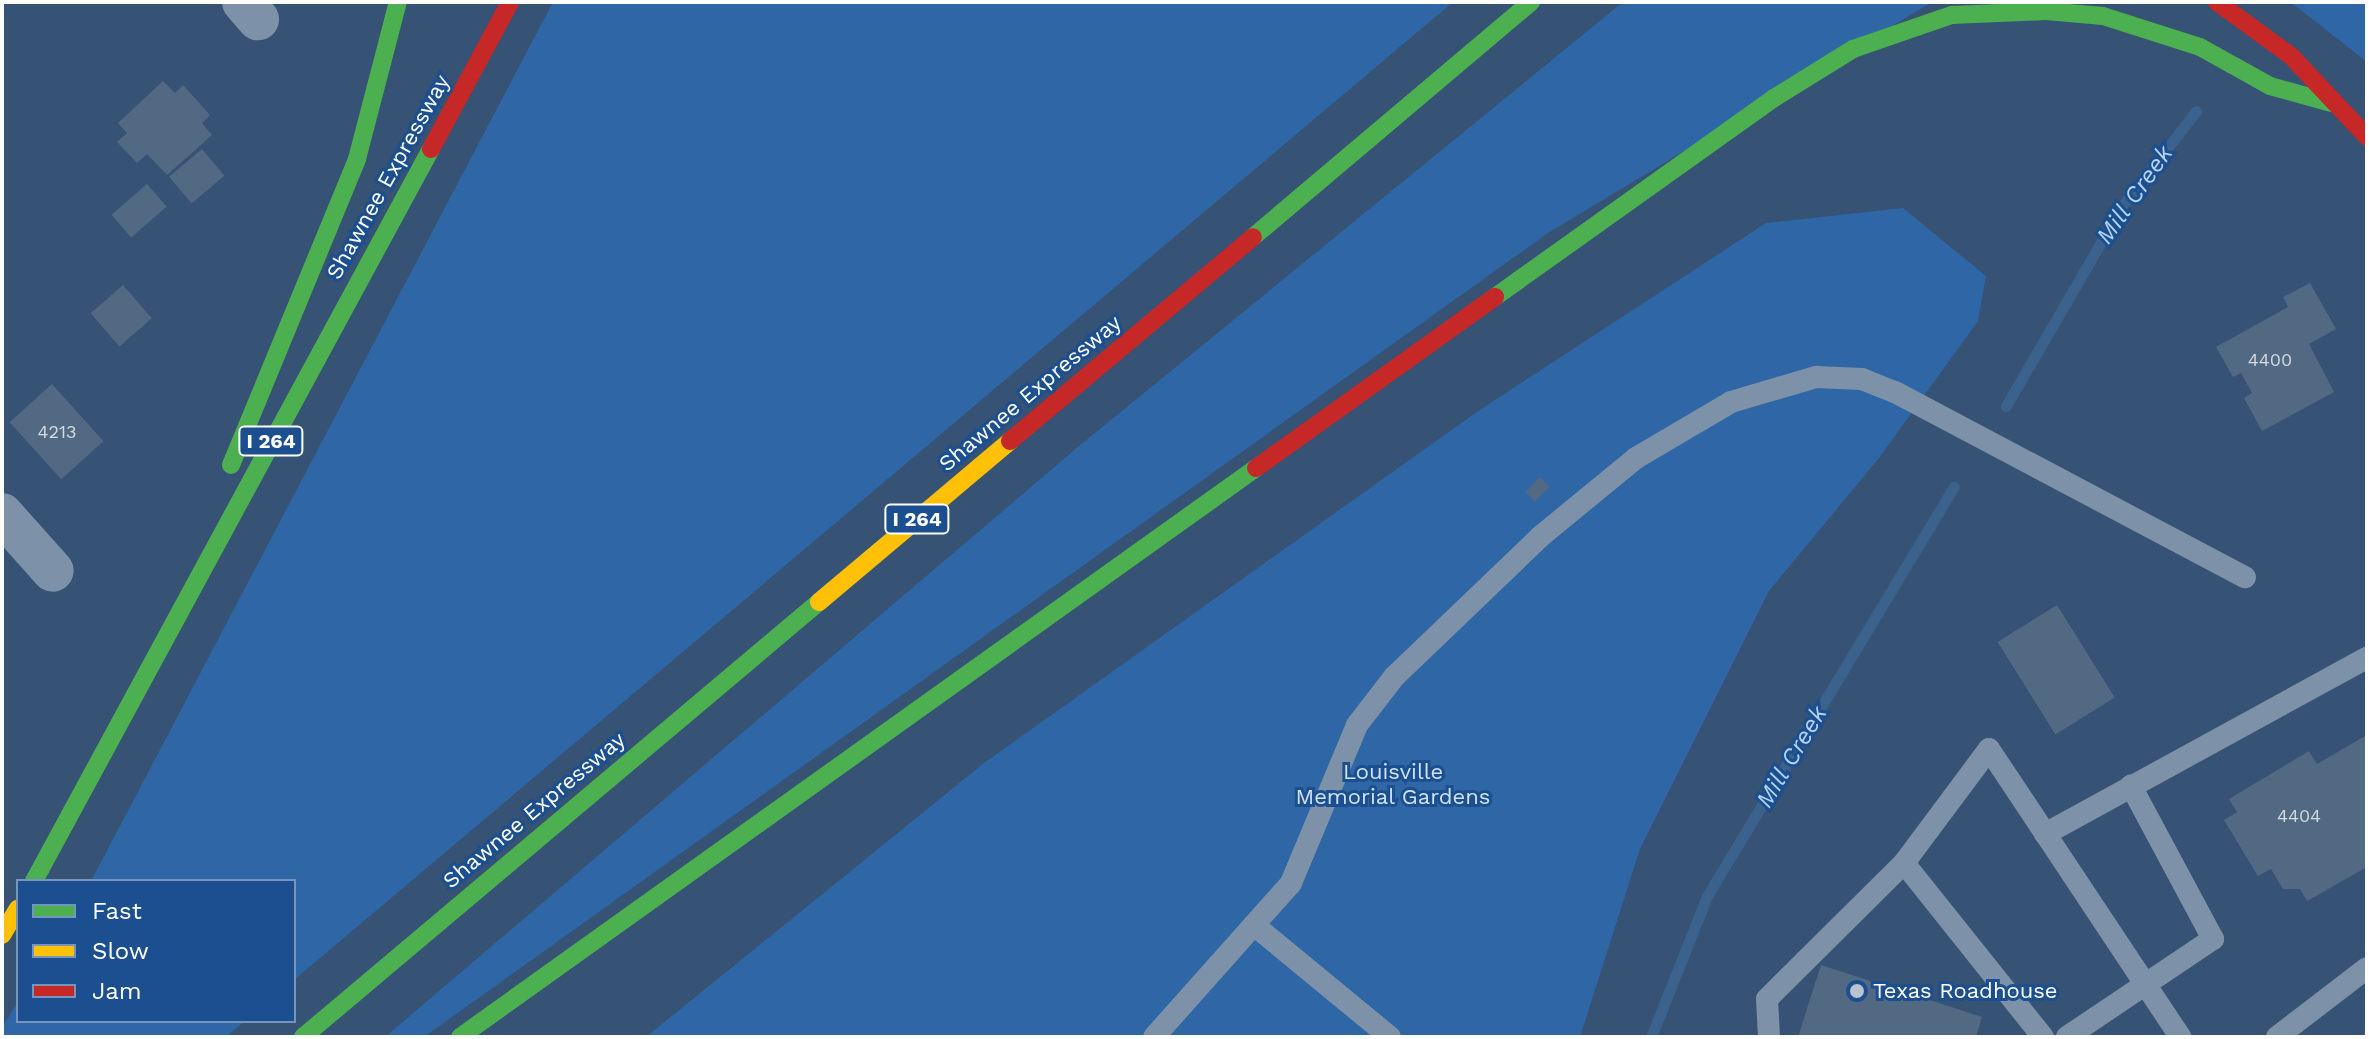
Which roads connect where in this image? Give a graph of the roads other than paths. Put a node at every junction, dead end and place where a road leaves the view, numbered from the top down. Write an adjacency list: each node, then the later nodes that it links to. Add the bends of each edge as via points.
1 (398, 2): 10 (highway, via 357,159)
2 (510, 2): 10 (highway, Shawnee Expressway / I 264)
3 (1531, 2): 21 (highway, Shawnee Expressway / I 264)
4 (2217, 2): 5 (highway, via 2291,56)
5 (2331, 103): 6 (highway); 22 (highway, via 2270,86 2200,47 2103,16 2046,11 1952,15 1853,49 1774,98)
6 (2367, 137)
7 (2, 514): 8 (street)
8 (53, 571)
9 (2245, 577): 17 (lane, via 1873,383 1816,377 1744,397 1636,458 1541,536 1394,677 1357,725 1291,883)
10 (156, 652): 15 (highway, Shawnee Expressway / I 264)
11 (2367, 658): 12 (lane)
12 (2131, 786): 13 (lane); 20 (lane, via 2213,939)
13 (2045, 834): 14 (lane, via 1989,749); 20 (lane)
14 (1904, 863): 25 (lane, via 1767,999); 26 (lane)
15 (35, 879)
16 (16, 911): 18 (highway)
17 (1254, 925): 23 (lane); 24 (lane)
18 (2, 935)
19 (2367, 968): 29 (lane)
20 (2147, 987): 27 (lane); 28 (lane)
21 (303, 1037)
22 (460, 1037)
23 (1154, 1037)
24 (1390, 1037)
25 (1769, 1037)
26 (2043, 1037)
27 (2067, 1037)
28 (2180, 1037)
29 (2277, 1037)

